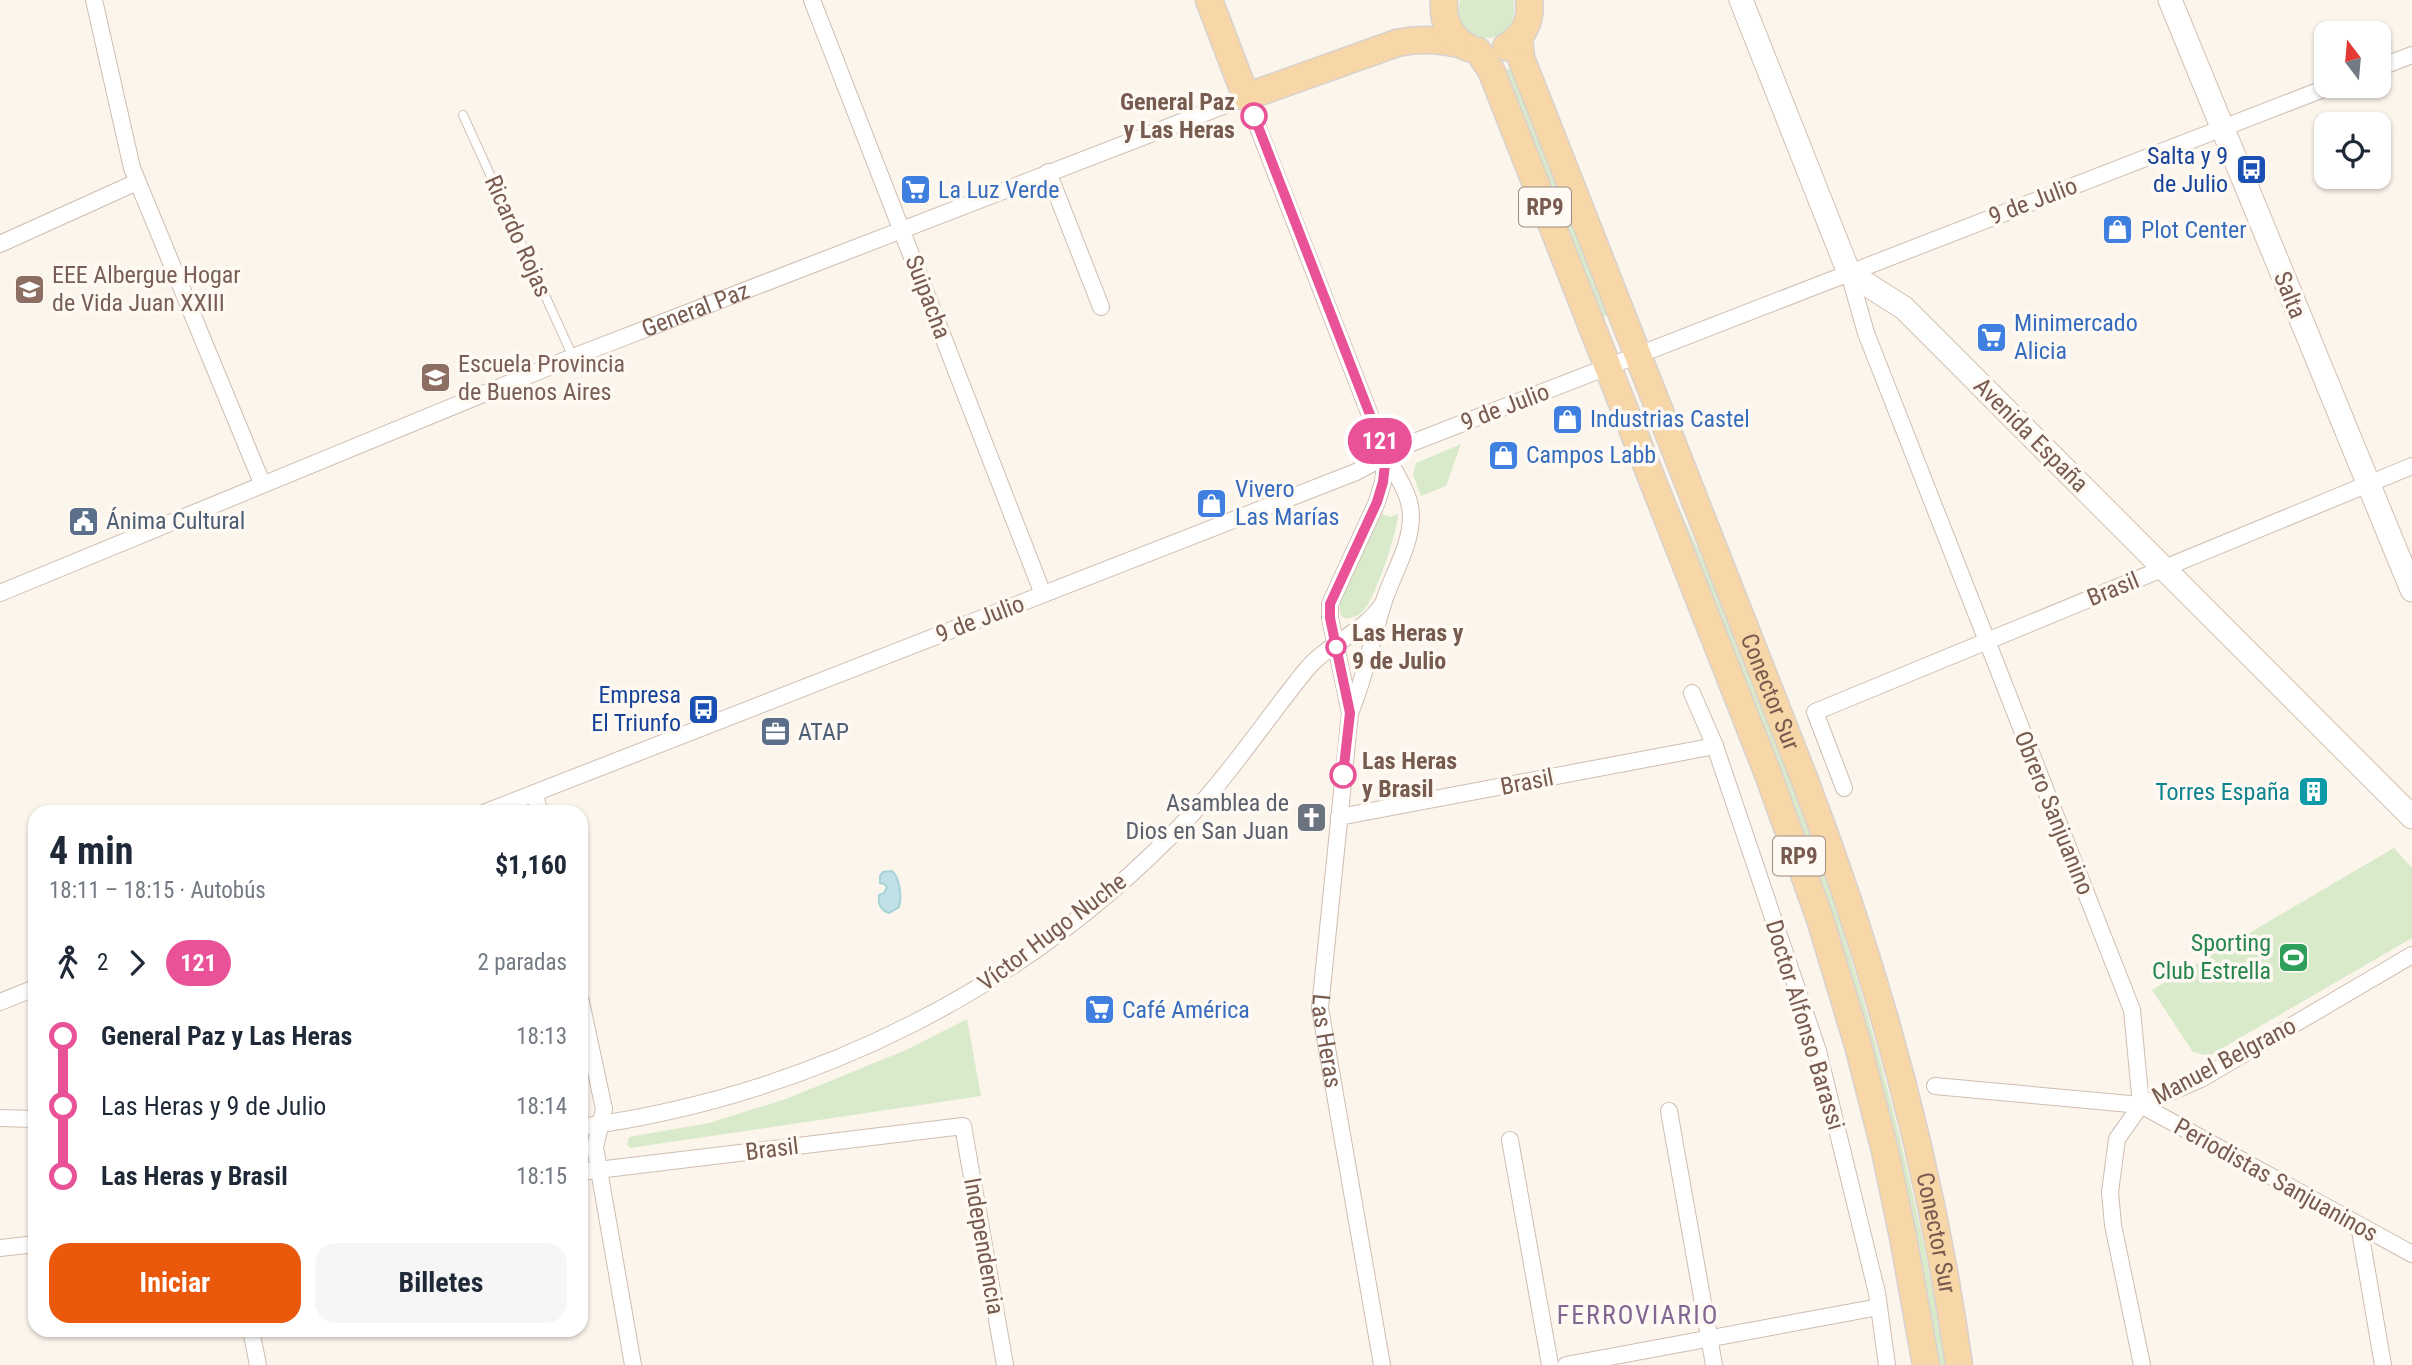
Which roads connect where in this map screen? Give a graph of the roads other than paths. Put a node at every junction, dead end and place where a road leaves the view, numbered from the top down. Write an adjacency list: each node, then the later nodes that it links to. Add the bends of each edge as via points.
1 (94, 0): 18 (street)
2 (812, 0): 19 (street, Suipacha)
3 (1209, 0): 14 (main road, Las Heras)
4 (1741, 0): 21 (main road)
5 (2170, 0): 16 (main road, Salta)
6 (1444, 1): 9 (main road, General Paz); 10 (main road, Conector Sur / RP9, via 1448,28)
7 (1533, 4): 8 (main road)
8 (1519, 37): 10 (main road, via 1500,50); 23 (main road, Conector Sur / RP9, via 1521,58)
9 (1397, 43): 10 (main road, General Paz, via 1431,40); 14 (main road, General Paz)
10 (1472, 49): 25 (main road, Conector Sur / RP9, via 1491,70)
11 (2412, 55): 12 (street)
12 (2391, 63)
13 (2314, 92): 16 (street, 9 de Julio)
14 (1246, 97): 17 (street, General Paz); 26 (street, Las Heras)
15 (463, 115): 24 (lane, Ricardo Rojas)
16 (2221, 128): 21 (street, 9 de Julio); 29 (main road, Salta)
17 (1048, 172): 19 (street, General Paz); 22 (street)
18 (137, 182): 20 (street); 28 (street)
19 (901, 229): 24 (street, General Paz); 33 (street, Suipacha)
20 (0, 244)
21 (1849, 273): 23 (street, 9 de Julio); 30 (main road, Avenida España, via 1904,307); 35 (street, Obrero Sanjuanino, via 1866,333)
22 (1101, 307)
23 (1638, 355): 25 (street, 9 de Julio); 77 (main road, Conector Sur / RP9, via 1808,789 1862,944 1922,1167)
24 (573, 357): 28 (street, General Paz)
25 (1608, 366): 26 (street, 9 de Julio); 76 (main road, Conector Sur / RP9, via 1820,919 1885,1151)
26 (1386, 456): 33 (street, 9 de Julio, via 1356,472); 34 (street, Las Heras, via 1403,487 1411,517); 36 (street, Las Heras, via 1377,502 1330,604)
27 (2412, 466): 29 (street, Brasil)
28 (262, 483): 32 (street, General Paz)
29 (2368, 484): 30 (street, Brasil); 31 (main road, Salta)
30 (2165, 568): 35 (street, Brasil); 44 (main road, Avenida España)
31 (2412, 590)
32 (0, 593)
33 (1043, 594): 41 (street, 9 de Julio)
34 (1385, 600): 36 (street, Víctor Hugo Nuche); 38 (street, Las Heras)
35 (1987, 641): 40 (street, Brasil, via 1815,712); 51 (street, Obrero Sanjuanino, via 2132,1010)
36 (1335, 645): 38 (street, Las Heras); 55 (street, Víctor Hugo Nuche, via 1310,666 1227,774 1162,844 1102,899 1003,972 932,1014 821,1066 704,1104)
37 (1692, 693): 39 (street, Doctor Alfonso Barassi)
38 (1350, 713): 45 (street, Las Heras)
39 (1716, 746): 45 (street, Brasil); 65 (street, Doctor Alfonso Barassi, via 1818,1051)
40 (1844, 788)
41 (535, 793): 42 (street, 9 de Julio); 43 (street)
42 (504, 805)
43 (538, 805)
44 (2408, 810)
45 (1339, 817): 71 (street, Las Heras, via 1320,1008)
46 (2412, 955): 51 (street, Manuel Belgrano, via 2201,1079)
47 (28, 991): 48 (street)
48 (0, 1002)
49 (588, 1035): 55 (street, via 604,1109)
50 (1935, 1086): 51 (street, Manuel Belgrano)
51 (2141, 1105): 61 (street, Periodistas Sanjuaninos); 78 (street, via 2117,1139 2109,1192)
52 (1669, 1111): 67 (street)
53 (0, 1118): 54 (street)
54 (28, 1119)
55 (600, 1124): 56 (street, Víctor Hugo Nuche); 59 (street, via 595,1147)
56 (588, 1126)
57 (963, 1126): 59 (street, Brasil); 70 (street, Independencia)
58 (1510, 1140): 72 (street)
59 (599, 1170): 60 (street, Brasil); 69 (street)
60 (588, 1171)
61 (2359, 1225): 64 (street, Periodistas Sanjuaninos); 79 (street)
62 (28, 1245): 63 (street)
63 (0, 1248)
64 (2412, 1254)
65 (1879, 1307): 67 (street); 75 (street, Doctor Alfonso Barassi)
66 (252, 1337): 68 (street)
67 (1710, 1338): 73 (street); 74 (street)
68 (258, 1365)
69 (633, 1365)
70 (1005, 1365)
71 (1382, 1365)
72 (1550, 1365)
73 (1566, 1365)
74 (1714, 1365)
75 (1887, 1365)
76 (1926, 1365)
77 (1959, 1365)
78 (2142, 1365)
79 (2383, 1365)

